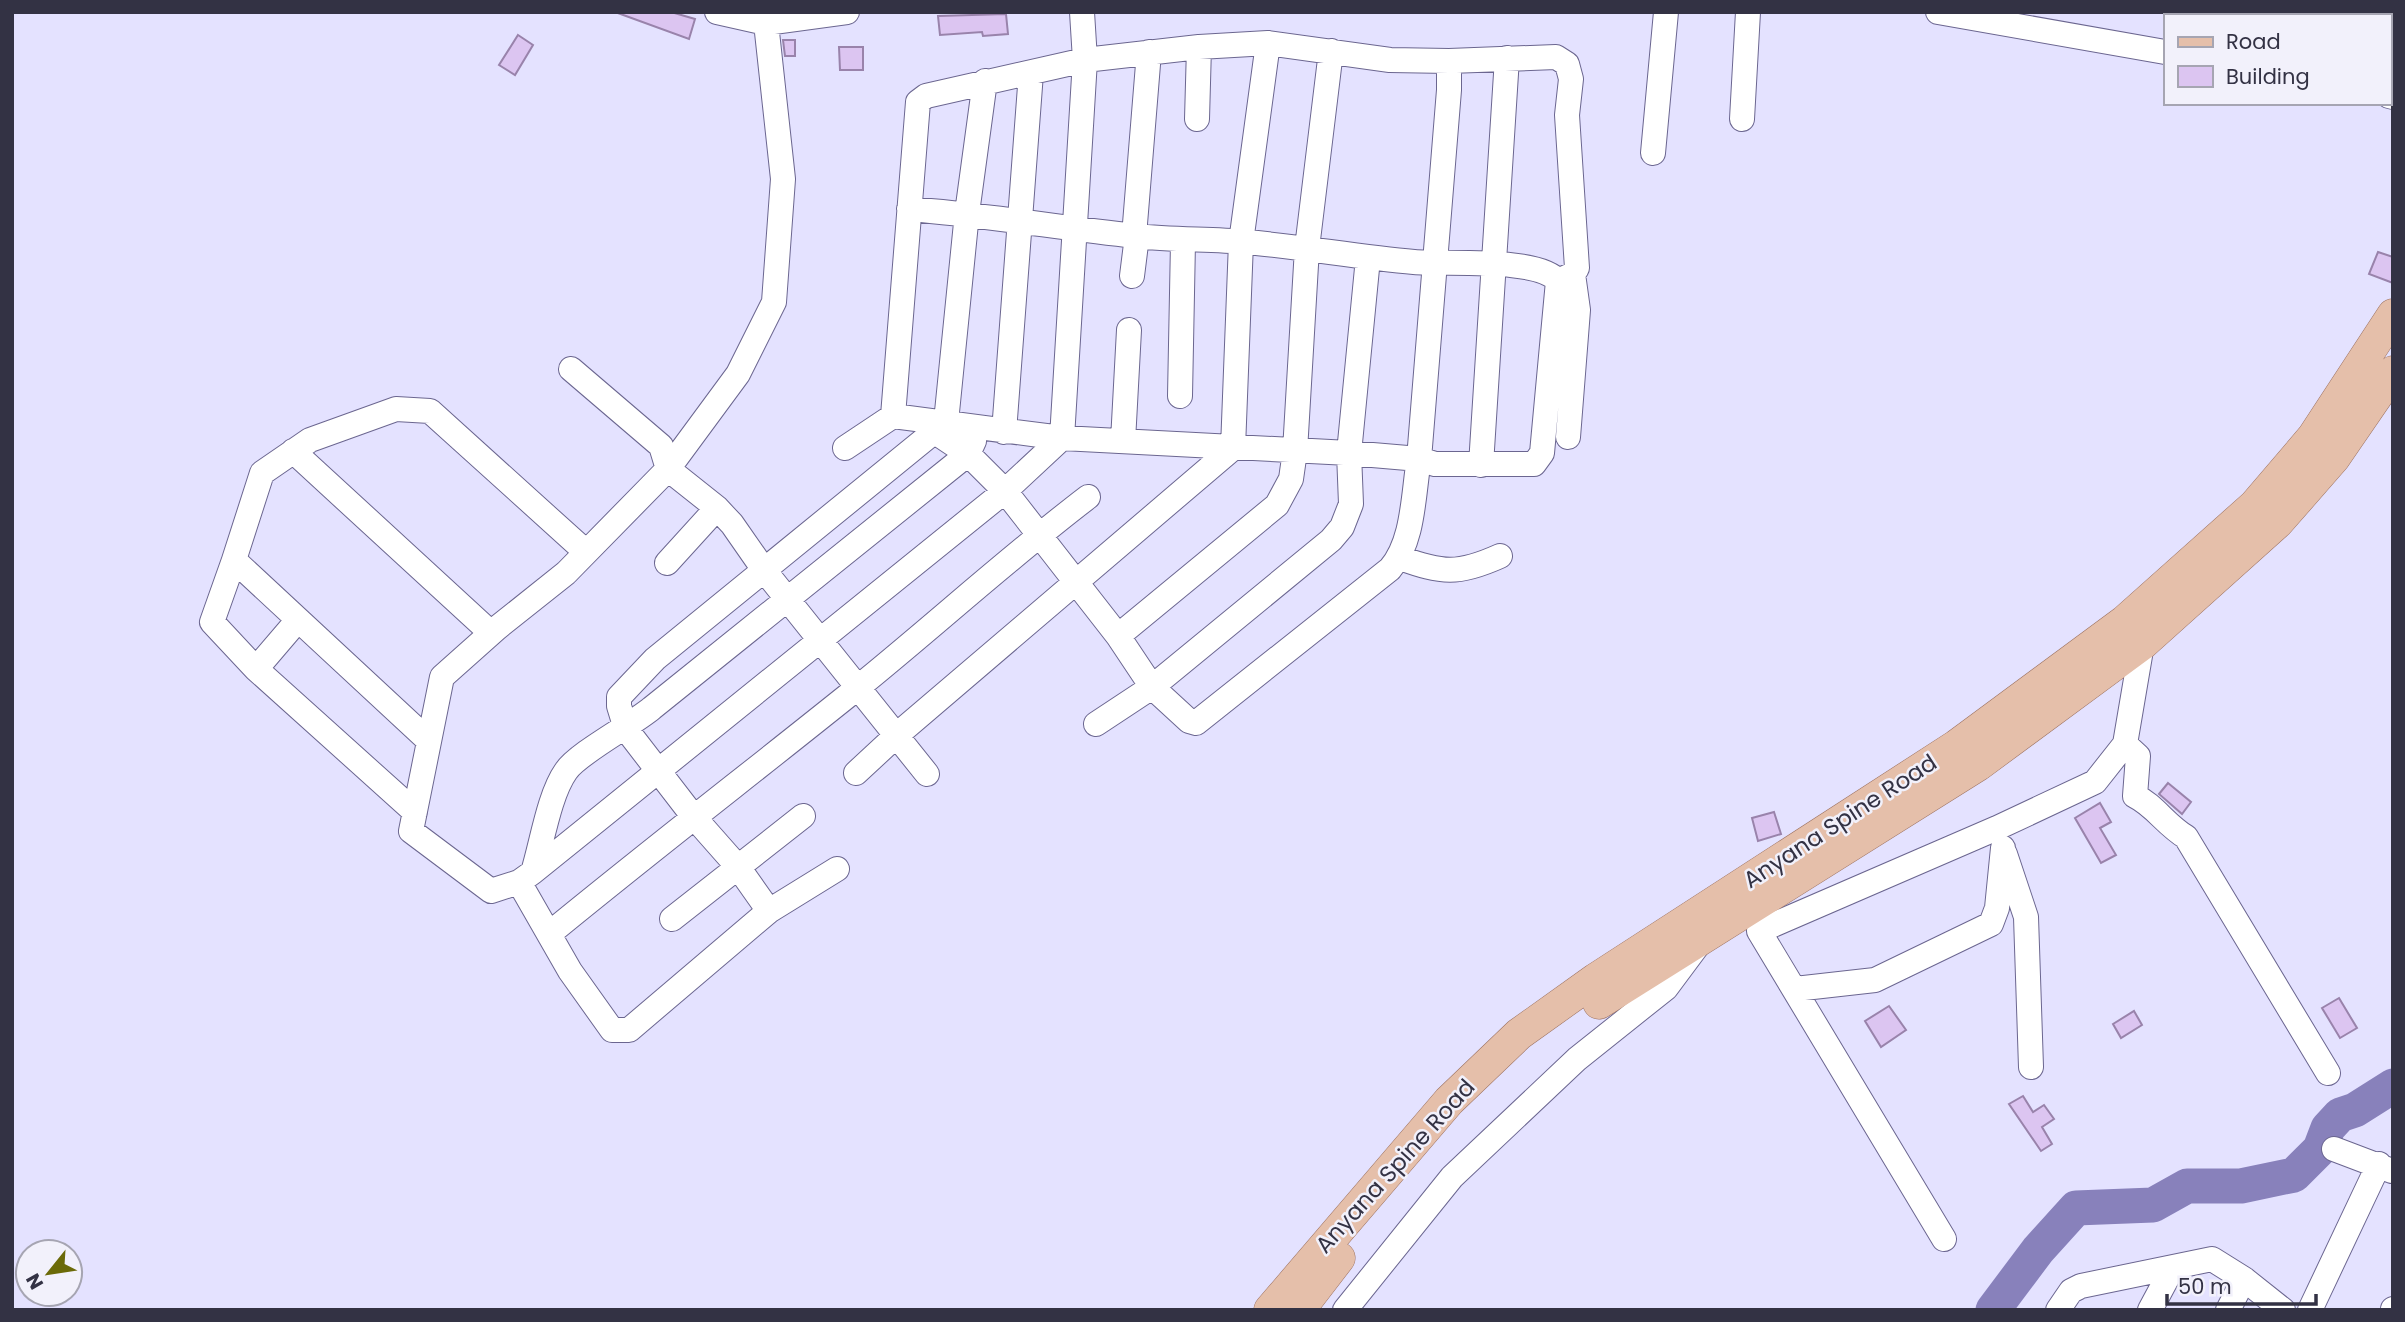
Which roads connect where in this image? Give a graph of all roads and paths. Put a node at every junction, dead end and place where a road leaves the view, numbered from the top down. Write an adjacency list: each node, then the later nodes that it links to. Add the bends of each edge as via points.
1 (717, 12): 7 (street)
2 (847, 12): 7 (street)
3 (1082, 12): 14 (street)
4 (1666, 12): 20 (street)
5 (1748, 12): 18 (street)
6 (1938, 12): 11 (street)
7 (766, 23): 53 (street, via 783,179 774,302 738,374)
8 (1268, 43): 9 (street); 10 (street); 27 (street)
9 (1199, 47): 12 (street); 19 (street)
10 (1331, 51): 15 (street, via 1390,60); 28 (street)
11 (2164, 51)
12 (1149, 52): 14 (street); 25 (street)
13 (1507, 58): 15 (street); 31 (street); 33 (street, via 1556,57 1567,64 1571,79 1567,115 1577,268)
14 (1085, 60): 16 (street); 24 (street)
15 (1449, 61): 30 (street)
16 (1031, 73): 17 (street); 23 (street)
17 (985, 81): 21 (street, via 918,102); 22 (street)
18 (1742, 119)
19 (1197, 120)
20 (1653, 153)
21 (909, 209): 22 (street); 39 (street)
22 (967, 213): 23 (street); 40 (street)
23 (1020, 219): 24 (street); 41 (street)
24 (1072, 229): 25 (street); 42 (street)
25 (1135, 236): 26 (street); 32 (street)
26 (1183, 242): 27 (street); 38 (street)
27 (1241, 242): 28 (street); 46 (street)
28 (1307, 248): 29 (street); 48 (street)
29 (1368, 258): 30 (street); 49 (street)
30 (1434, 264): 31 (street); 51 (street)
31 (1496, 265): 33 (street); 52 (street)
32 (1132, 276)
33 (1565, 277): 43 (street, via 1578,310); 52 (street, via 1542,453 1534,464)
34 (2393, 315): 101 (main road, Anyana Spine Road, via 2314,437 2255,505 2135,612 1956,746 1596,979 1519,1034 1449,1101)
35 (1129, 330): 44 (street)
36 (571, 369): 53 (street, via 661,446)
37 (2393, 372): 70 (main road, Anyana Spine Road, via 2334,458 2278,522)
38 (1180, 396)
39 (893, 416): 40 (street); 45 (street)
40 (940, 427): 41 (street); 50 (street); 63 (street)
41 (992, 430): 42 (street); 50 (street)
42 (1062, 438): 44 (street); 54 (street)
43 (1568, 438)
44 (1123, 441): 46 (street)
45 (845, 448)
46 (1233, 448): 48 (street); 64 (street)
47 (293, 451): 58 (street, via 310,440 396,409 430,411); 61 (street, via 262,473); 67 (street)
48 (1296, 451): 49 (street); 68 (street, via 1291,479 1277,505)
49 (1349, 453): 51 (street); 72 (street, via 1351,504 1342,527)
50 (968, 454): 54 (street); 65 (street)
51 (1419, 459): 52 (street); 60 (street)
52 (1481, 465)
53 (668, 470): 56 (street); 58 (street)
54 (1005, 491): 57 (street); 69 (street)
55 (1088, 497): 57 (street)
56 (717, 508): 62 (street); 63 (street)
57 (1037, 536): 64 (street); 73 (street)
58 (586, 552): 67 (street)
59 (1500, 556): 60 (street, via 1453,572)
60 (1399, 558): 72 (street, via 1196,723)
61 (234, 560): 66 (street); 71 (street, via 212,622)
62 (667, 563)
63 (764, 570): 65 (street); 75 (street, via 632,682 619,697)
64 (1076, 583): 68 (street); 76 (street)
65 (789, 599): 69 (street); 75 (street)
66 (297, 621): 71 (street); 77 (street)
67 (491, 633): 77 (street, via 442,677)
68 (1118, 636): 72 (street)
69 (820, 637): 73 (street); 79 (street)
70 (2142, 644): 78 (street); 92 (main road, Anyana Spine Road, via 1978,765)
71 (256, 669): 82 (street)
72 (1152, 687): 74 (street)
73 (857, 688): 76 (street); 83 (street)
74 (1096, 724)
75 (626, 729): 79 (street); 88 (street, via 577,759 566,771)
76 (898, 734): 80 (street); 81 (street)
77 (429, 741): 82 (street)
78 (2125, 744): 85 (street, via 2095,782); 95 (street, via 2138,756 2136,796 2149,802 2168,826 2186,837)
79 (658, 772): 83 (street); 88 (street)
80 (856, 773)
81 (927, 774)
82 (415, 812): 88 (street, via 411,831 491,891)
83 (693, 816): 86 (street); 91 (street)
84 (803, 816): 86 (street)
85 (2000, 838): 93 (street, via 1997,908 1991,924 1875,980); 93 (street, via 1759,931); 94 (street, via 2026,917)
86 (738, 867): 89 (street); 90 (street)
87 (837, 869): 89 (street)
88 (526, 877): 91 (street)
89 (769, 911): 91 (street, via 622,1032 612,1030)
90 (672, 919)
91 (549, 934)
92 (1703, 937): 102 (main road, Anyana Spine Road, via 1533,1048 1467,1113 1353,1241); 103 (street, via 1666,989 1577,1059 1452,1177)
93 (1795, 989): 98 (street)
94 (2031, 1067)
95 (2328, 1073)
96 (2334, 1149): 97 (street)
97 (2386, 1168): 108 (street)
98 (1944, 1239)
99 (2172, 1269): 100 (street, via 2212,1259); 104 (street, via 2081,1286 2071,1291); 105 (street)
100 (2244, 1279): 106 (street); 107 (street)
101 (1270, 1310)
102 (1299, 1310)
103 (1345, 1310)
104 (2058, 1310)
105 (2150, 1310)
106 (2228, 1310)
107 (2283, 1310)
108 (2310, 1310)

